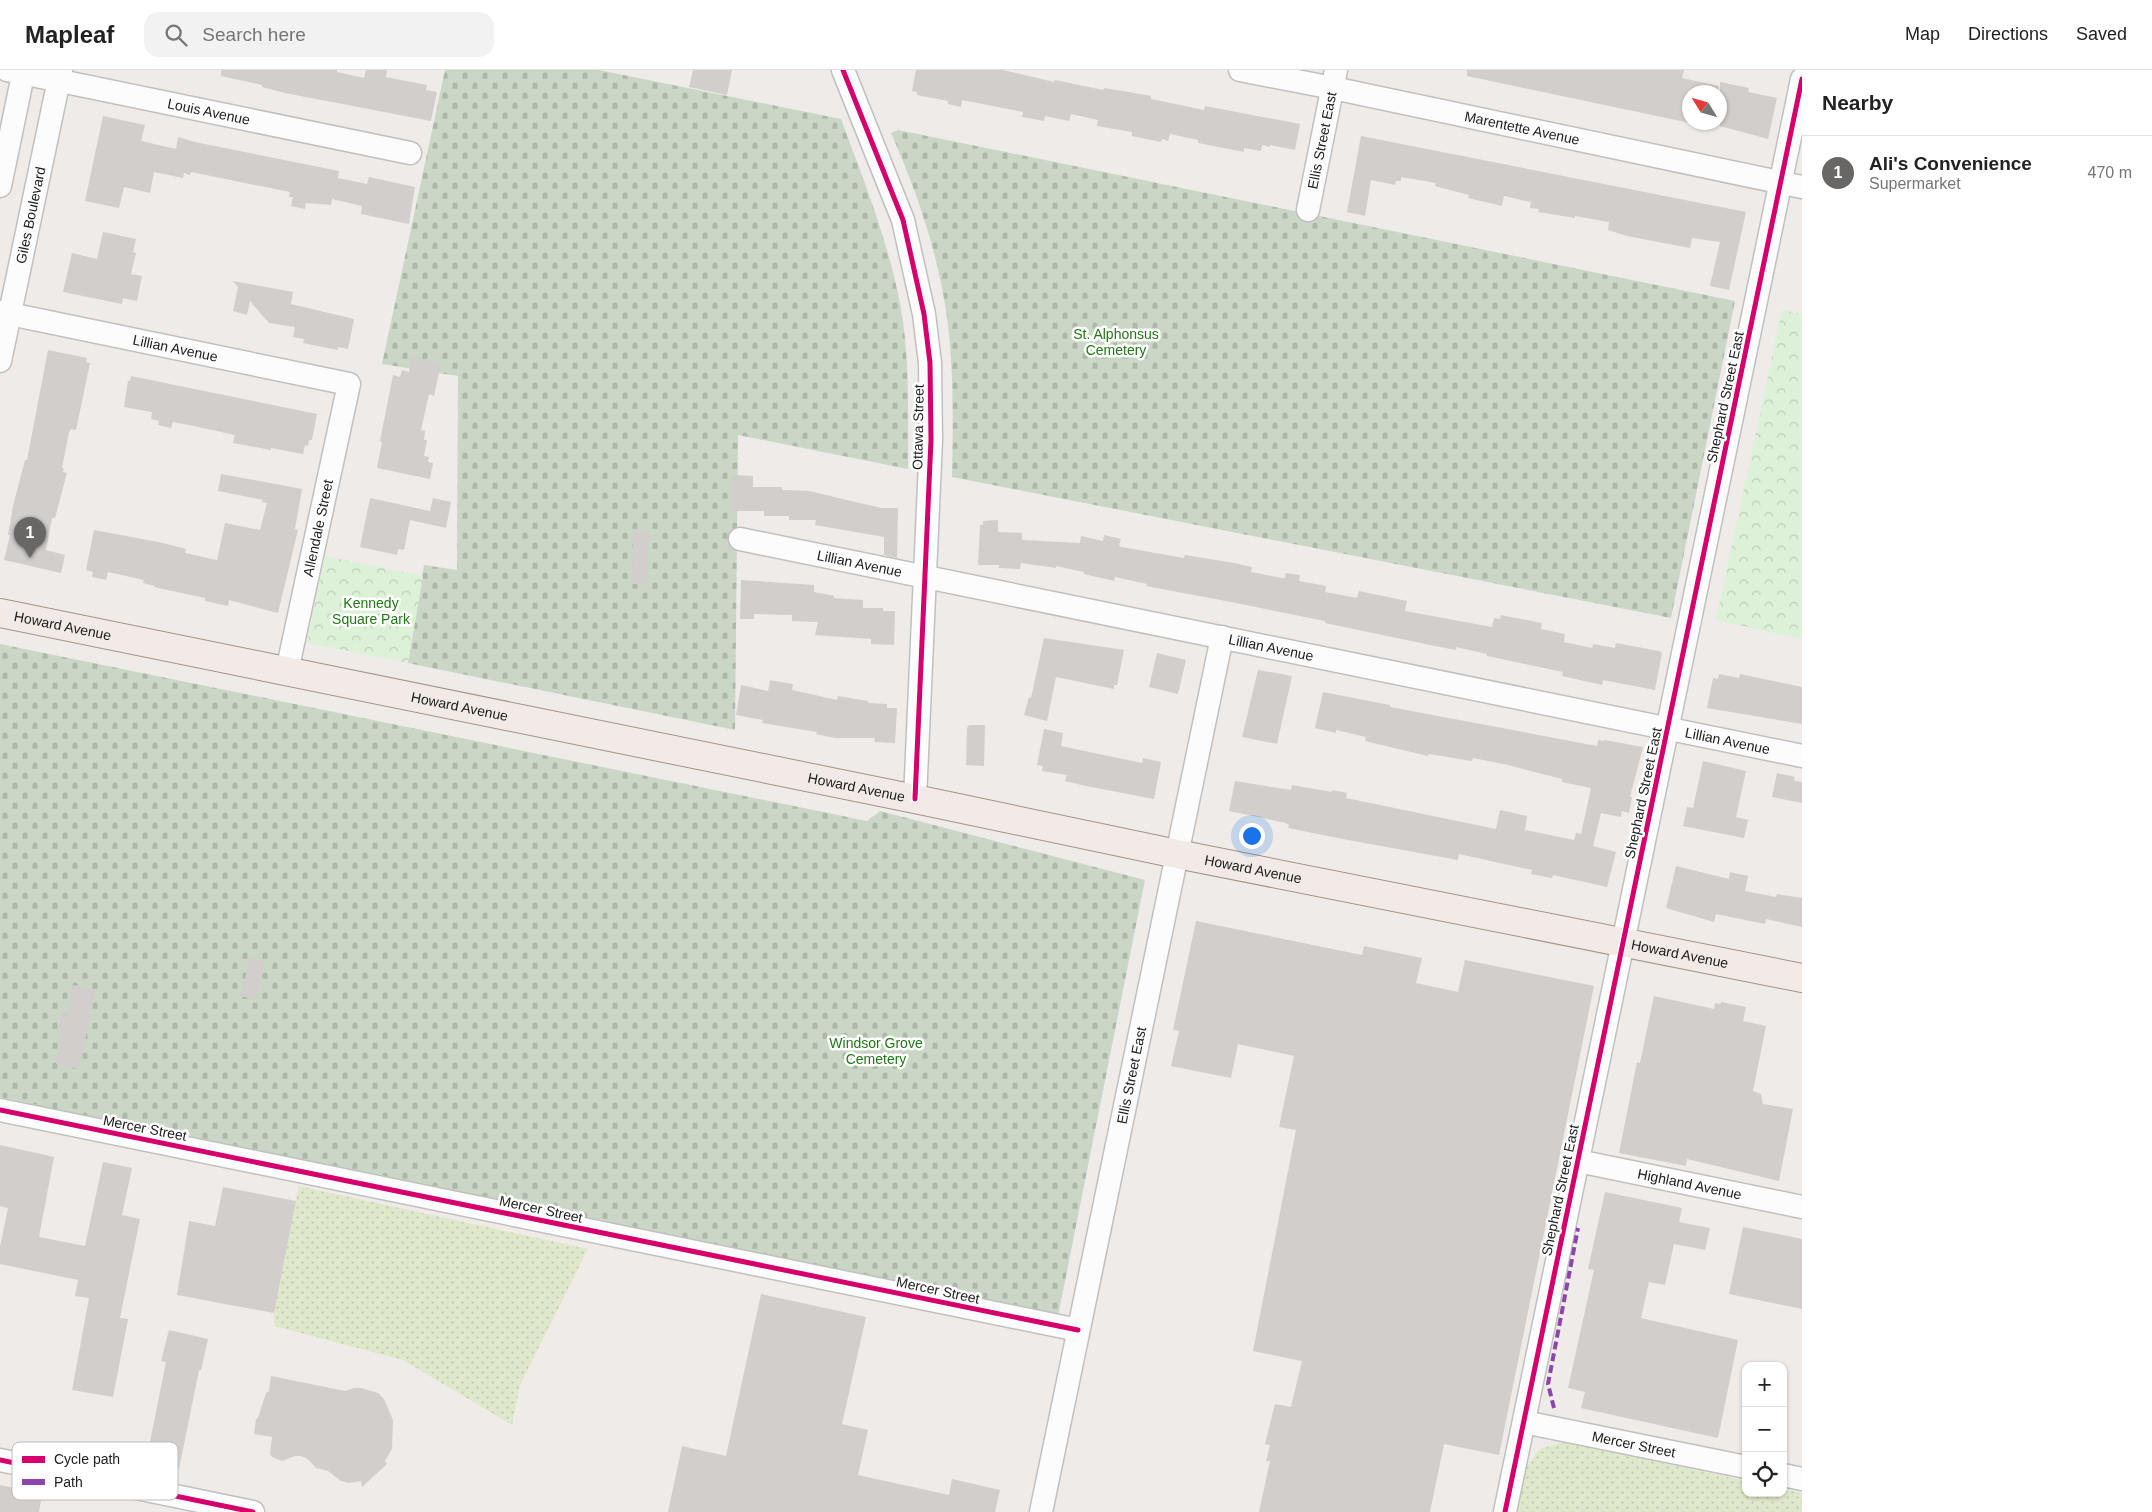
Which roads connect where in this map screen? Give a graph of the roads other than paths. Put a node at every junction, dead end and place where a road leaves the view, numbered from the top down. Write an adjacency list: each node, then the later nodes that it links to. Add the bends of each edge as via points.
1 (842, 70): 15 (street, Ottawa Street, via 904,220 924,314 930,363 931,440)
2 (1240, 70): 5 (street, Marentette Avenue)
3 (18, 71): 4 (street, Louis Avenue); 9 (street)
4 (60, 75): 7 (street, Louis Avenue); 11 (street, Giles Boulevard)
5 (1334, 79): 8 (street, Marentette Avenue); 10 (street, Ellis Street East)
6 (1802, 79): 8 (street, Shephard Street East)
7 (410, 153)
8 (1791, 184): 19 (street, Shephard Street East)
9 (0, 186)
10 (1308, 210)
11 (5, 313): 12 (street, Giles Boulevard); 13 (street, Lillian Avenue)
12 (0, 361)
13 (349, 384): 18 (street, Allendale Street)
14 (740, 539): 15 (street, Lillian Avenue)
15 (924, 577): 17 (street, Lillian Avenue); 21 (street, Ottawa Street)
16 (0, 614): 18 (main road, Howard Avenue)
17 (1222, 637): 19 (street, Lillian Avenue); 22 (street, Ellis Street East)
18 (287, 672): 21 (main road, Howard Avenue)
19 (1668, 728): 20 (street, Lillian Avenue); 23 (street, Shephard Street East)
20 (1802, 756)
21 (915, 799): 22 (main road, Howard Avenue)
22 (1177, 854): 23 (main road, Howard Avenue); 28 (street, Ellis Street East)
23 (1623, 942): 24 (main road, Howard Avenue); 26 (street, Shephard Street East)
24 (1802, 978)
25 (0, 1110): 28 (street, Mercer Street)
26 (1578, 1161): 27 (street, Highland Avenue); 29 (street, Shephard Street East)
27 (1802, 1207)
28 (1078, 1330): 35 (street, Ellis Street East)
29 (1524, 1422): 30 (street, Mercer Street); 36 (street, Shephard Street East)
30 (1742, 1466)
31 (1787, 1476): 32 (street)
32 (1802, 1479)
33 (178, 1497): 34 (street)
34 (253, 1512)
35 (1041, 1512)
36 (1505, 1512)

